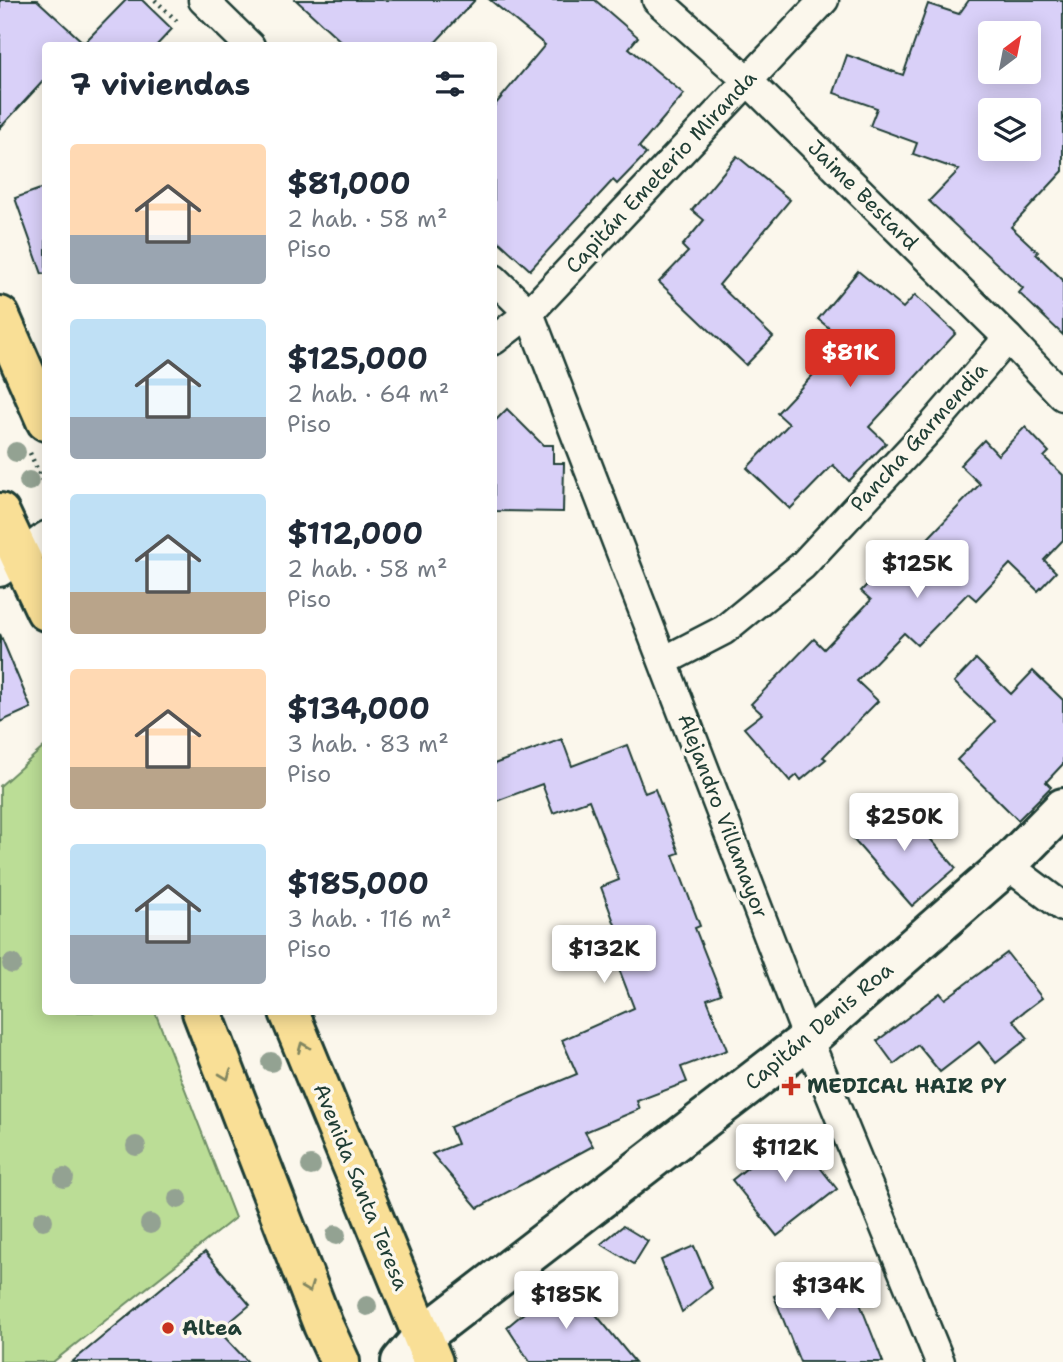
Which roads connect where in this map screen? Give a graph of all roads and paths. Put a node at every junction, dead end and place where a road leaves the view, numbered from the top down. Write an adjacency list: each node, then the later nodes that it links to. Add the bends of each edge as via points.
1 (203, 0): 4 (street)
2 (657, 0): 5 (street, Jaime Bestard)
3 (824, 0): 5 (street, Capitán Emeterio Miranda)
4 (246, 42)
5 (747, 80): 7 (street, Capitán Emeterio Miranda); 10 (street, Jaime Bestard)
6 (497, 282): 7 (street, Alejandro Villamayor)
7 (529, 313): 9 (street, Capitán Emeterio Miranda); 16 (street, Alejandro Villamayor)
8 (0, 316): 12 (main road)
9 (497, 338)
10 (1008, 338): 11 (street, Jaime Bestard); 16 (street, Pancha Garmendia, via 802,566 724,630)
11 (1063, 396)
12 (42, 412)
13 (0, 513): 14 (main road)
14 (22, 554): 15 (main road)
15 (42, 602)
16 (664, 661): 22 (street, Alejandro Villamayor)
17 (1063, 808): 18 (main road, Capitán Denis Roa)
18 (1007, 865): 19 (street); 22 (main road, Capitán Denis Roa)
19 (1063, 907)
20 (203, 1015): 24 (main road, one-way to 24)
21 (290, 1015): 23 (main road, Avenida Santa Teresa, one-way to 21)
22 (808, 1039): 23 (main road, Capitán Denis Roa); 25 (street, Alejandro Villamayor)
23 (419, 1353)
24 (340, 1362)
25 (940, 1362)

